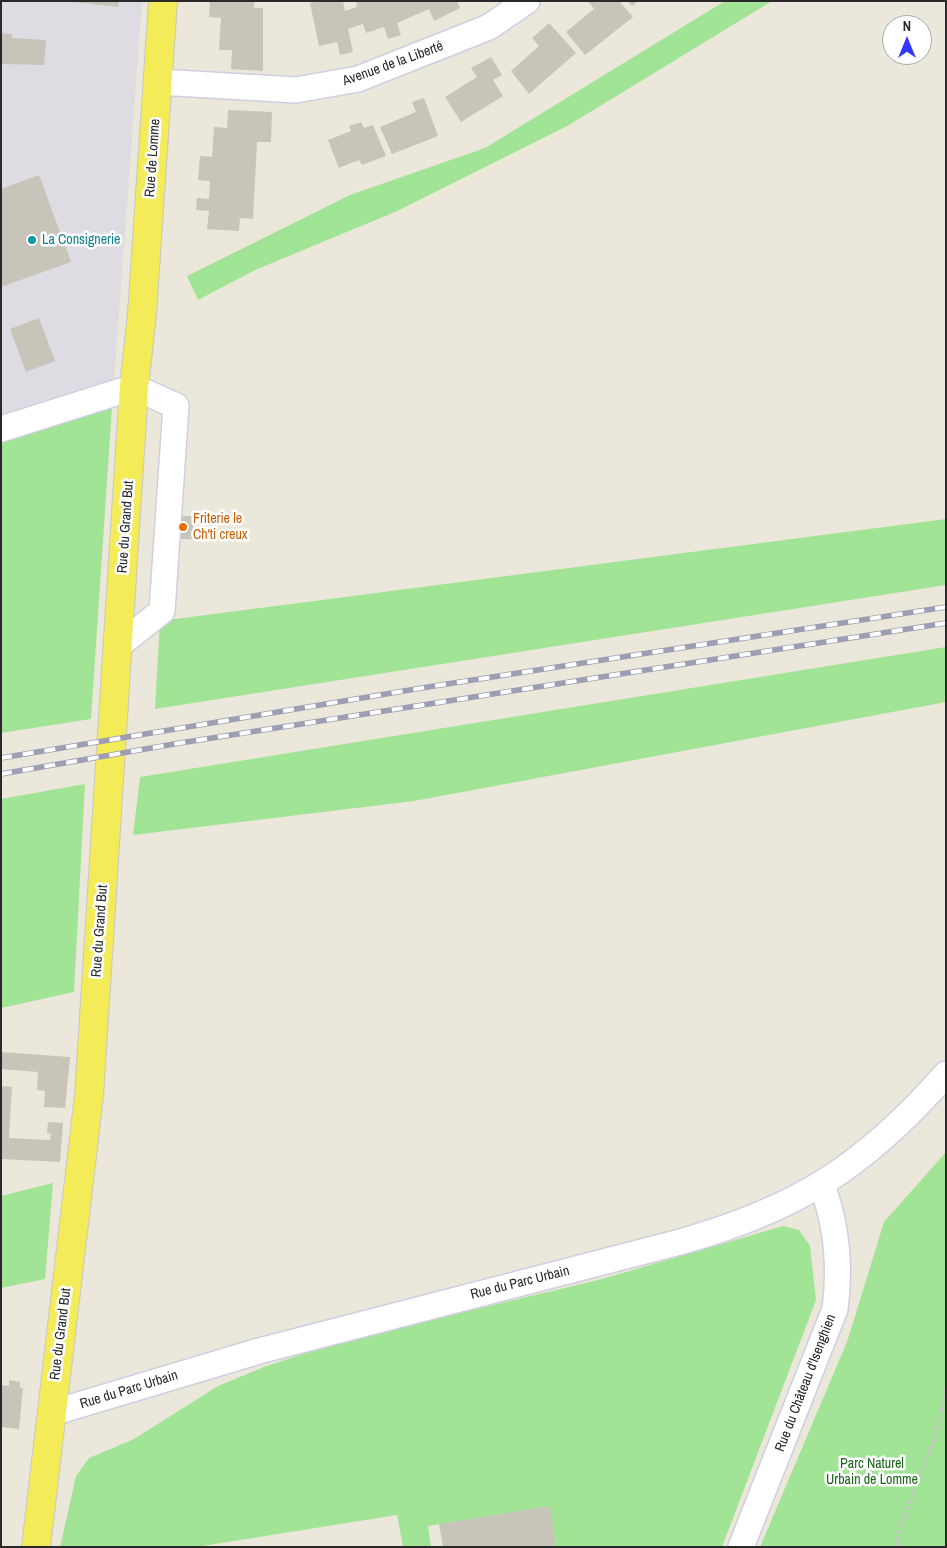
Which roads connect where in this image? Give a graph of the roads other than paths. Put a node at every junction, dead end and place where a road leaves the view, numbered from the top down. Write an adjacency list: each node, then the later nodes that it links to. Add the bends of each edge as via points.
1 (163, 1): 3 (main road, Rue de Lomme)
2 (527, 1): 3 (street, Avenue de la Liberté, via 489,27 358,79 296,90)
3 (158, 82): 4 (main road, Rue de Lomme)
4 (142, 314): 5 (main road, Rue du Grand But)
5 (134, 387): 6 (street); 7 (main road, Rue du Grand But); 7 (street, via 176,406 162,611)
6 (1, 429)
7 (118, 646): 10 (main road, Rue du Grand But, via 89,1096)
8 (946, 1074): 9 (street, Rue du Parc Urbain, via 900,1124)
9 (822, 1185): 10 (street, Rue du Parc Urbain, via 789,1204 708,1234 259,1351); 12 (street, Rue du Château d'Isenghien, via 832,1212 838,1248 835,1309)
10 (52, 1413): 11 (main road, Rue du Grand But)
11 (36, 1547)
12 (741, 1547)

